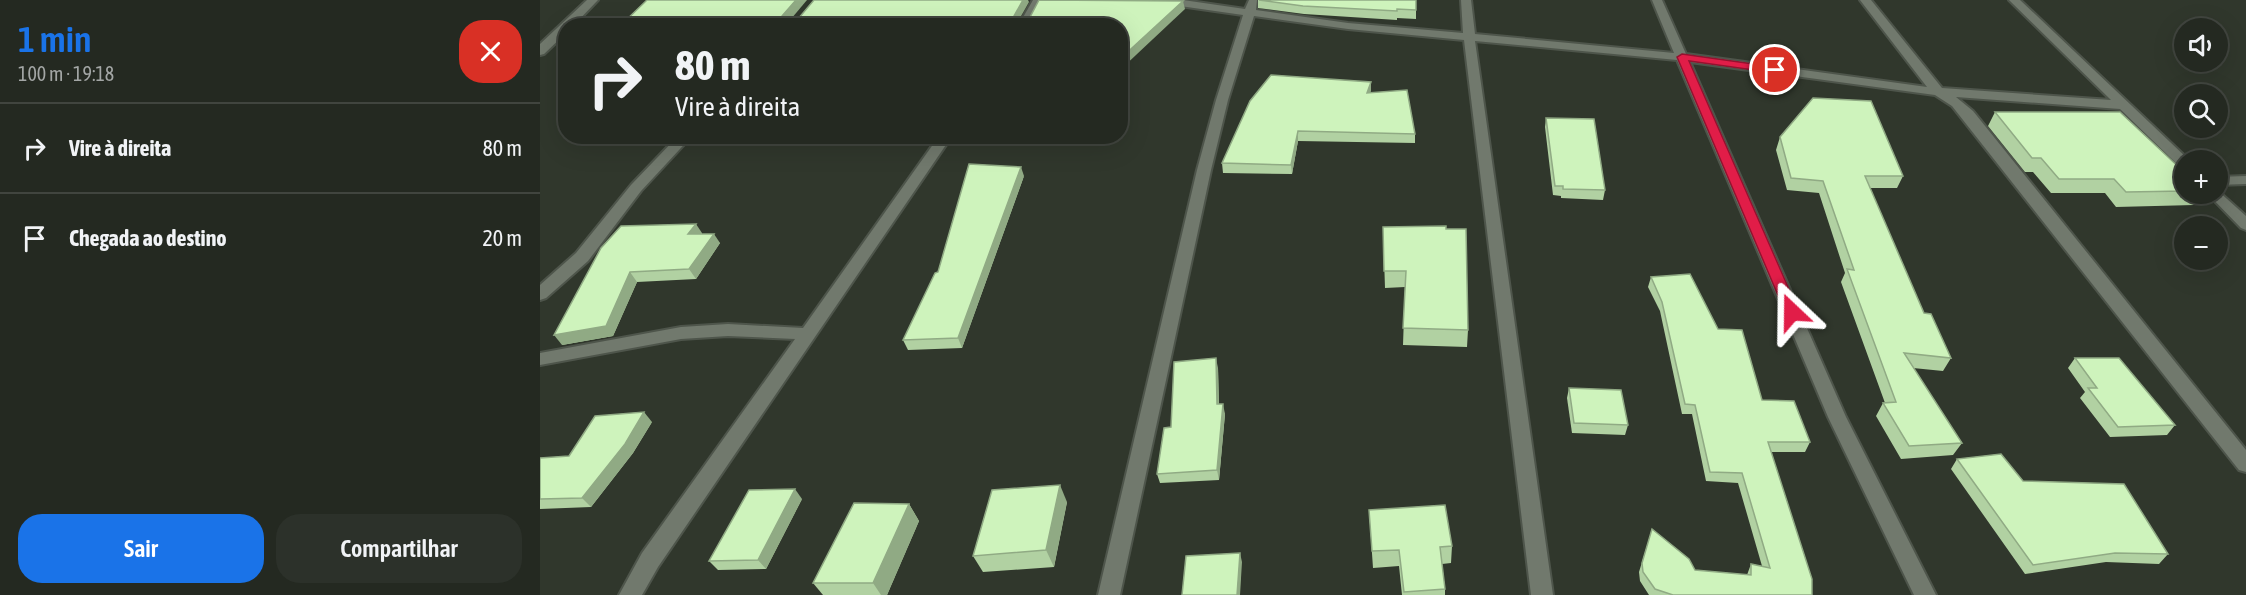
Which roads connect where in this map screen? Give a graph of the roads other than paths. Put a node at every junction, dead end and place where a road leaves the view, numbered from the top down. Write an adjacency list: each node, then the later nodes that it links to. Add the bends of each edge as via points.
1 (593, 0): 9 (street)
2 (1038, 0): 10 (street)
3 (1159, 0): 8 (street)
4 (1466, 0): 12 (street)
5 (1656, 0): 14 (street)
6 (1865, 0): 15 (street)
7 (2014, 0): 16 (street)
8 (1252, 5): 12 (street, via 1319,22); 29 (street, via 1204,170)
9 (574, 18)
10 (1028, 18)
11 (558, 34): 13 (street)
12 (1469, 37): 14 (street); 30 (street)
13 (540, 51)
14 (1682, 57): 15 (street); 31 (street, via 1837,417)
15 (1938, 92): 16 (street); 27 (street, via 1968,114)
16 (2124, 105): 19 (street)
17 (678, 144): 24 (street, via 636,188 582,257)
18 (940, 144): 25 (street)
19 (2174, 153)
20 (2246, 180): 21 (street)
21 (2228, 181)
22 (2225, 204): 23 (street)
23 (2246, 225)
24 (540, 294)
25 (808, 334): 26 (street, via 728,330 681,333); 28 (street, via 650,560)
26 (540, 359)
27 (2246, 464)
28 (630, 595)
29 (1109, 595)
30 (1542, 595)
31 (1925, 595)

